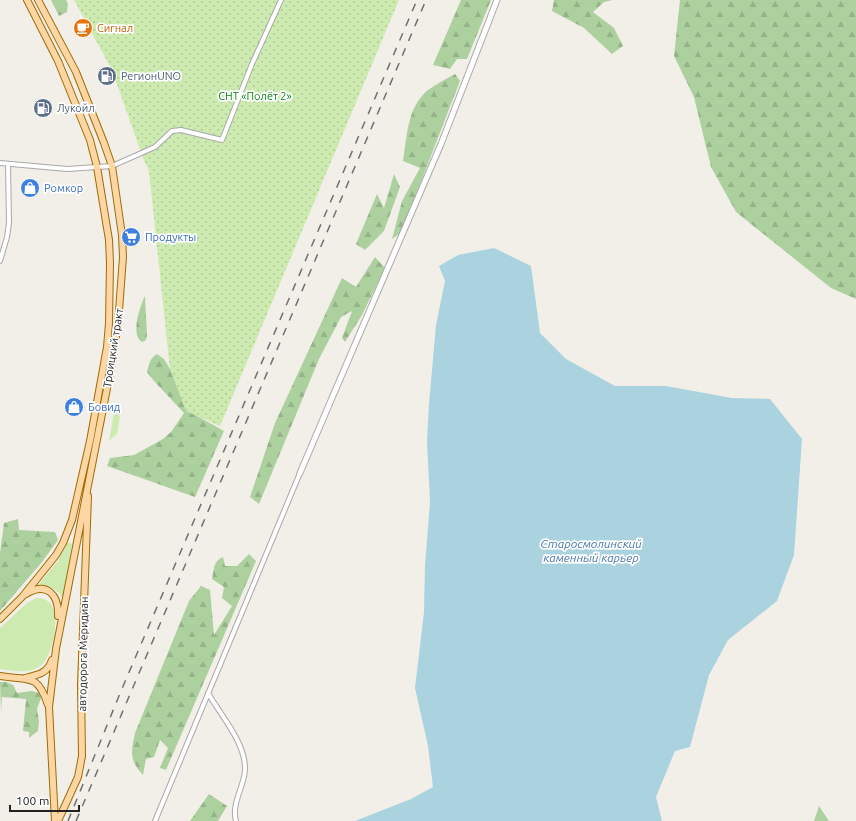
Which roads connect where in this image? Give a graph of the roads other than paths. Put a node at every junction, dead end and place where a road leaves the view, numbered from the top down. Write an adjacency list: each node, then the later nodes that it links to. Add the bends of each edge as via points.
1 (27, 0): 8 (main road, Троицкий тракт, via 58,61 90,140)
2 (38, 0): 7 (main road, Троицкий тракт, via 76,72)
3 (281, 0): 7 (street, via 222,140 176,130 168,133 154,147)
4 (498, 0): 10 (street, via 441,144)
5 (0, 164): 6 (street)
6 (8, 164): 8 (street, via 67,169); 9 (street, via 10,218)
7 (112, 166): 8 (street); 11 (main road, Троицкий тракт, via 122,235 122,275 112,363)
8 (97, 167): 12 (main road, Троицкий тракт, via 109,240 109,319 90,441 72,520 63,543)
9 (0, 262)
10 (300, 474): 18 (street)
11 (88, 482): 14 (main road, Троицкий тракт); 21 (main road, автодорога Меридиан, via 81,685 82,756 78,777)
12 (23, 596): 13 (main road, Троицкий тракт); 14 (main road, via 38,589 47,590 55,596 59,610)
13 (0, 619)
14 (58, 634): 15 (main road, Троицкий тракт)
15 (56, 649): 17 (main road, via 51,663 44,672); 19 (main road, Троицкий тракт)
16 (0, 676): 17 (main road)
17 (26, 678): 19 (main road, Троицкий тракт, via 40,686)
18 (208, 693): 22 (street); 23 (street, via 235,735 241,750 245,770 234,813)
19 (49, 707): 20 (main road, Троицкий тракт)
20 (55, 821)
21 (58, 821)
22 (155, 821)
23 (236, 821)

